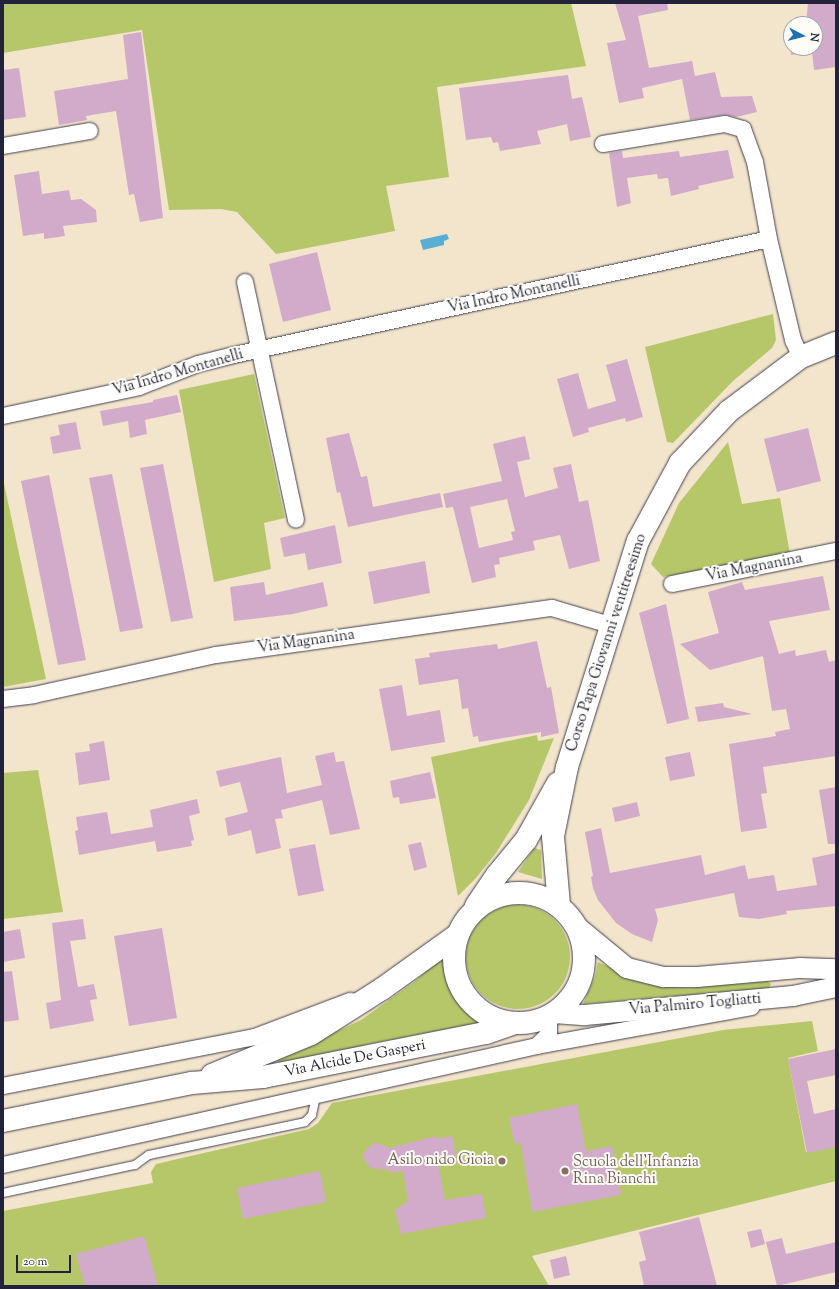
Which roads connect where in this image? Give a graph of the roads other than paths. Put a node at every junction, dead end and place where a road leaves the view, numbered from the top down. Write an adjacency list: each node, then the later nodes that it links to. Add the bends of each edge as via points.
1 (90, 131): 3 (street)
2 (603, 144): 4 (street, via 725,124 743,128 754,162)
3 (3, 146)
4 (769, 239): 7 (street, Via Indro Montanelli); 8 (street, via 793,340)
5 (245, 282): 7 (street, Via Indro Montanelli)
6 (836, 342): 8 (main road, Corso Papa Giovanni ventitreesimo)
7 (259, 350): 9 (street, Via Indro Montanelli, via 198,364 139,387); 10 (street, Via Indro Montanelli)
8 (801, 357): 13 (main road, Corso Papa Giovanni ventitreesimo, via 729,411 680,463 638,541)
9 (3, 416)
10 (296, 520)
11 (836, 551): 12 (street, Via Magnanina)
12 (672, 584)
13 (610, 625): 14 (street, Via Magnanina, via 552,608 216,655 34,695); 15 (main road, Corso Papa Giovanni ventitreesimo)
14 (3, 699)
15 (567, 766): 16 (main road, via 553,836); 17 (main road, via 526,840)
16 (559, 905): 17 (main road, Via Alcide De Gasperi, via 531,893 501,894); 18 (main road, Via Alcide De Gasperi)
17 (474, 908): 19 (main road, Via Alcide De Gasperi)
18 (576, 926): 20 (street, Via Palmiro Togliatti, via 627,968 664,977 697,977 799,968); 24 (main road, Via Alcide De Gasperi, via 584,949 582,974 571,996)
19 (456, 936): 22 (main road, Via Alcide De Gasperi); 25 (main road, Via Alcide De Gasperi, via 453,966 464,994 486,1015)
20 (836, 969)
21 (836, 987): 23 (street, Via Palmiro Togliatti)
22 (382, 989): 27 (main road, Via Alcide De Gasperi, via 311,1034); 28 (street, via 255,1037)
23 (793, 996): 24 (street, Via Palmiro Togliatti, via 585,1015); 26 (street, via 719,1014)
24 (551, 1015): 25 (main road, Via Alcide De Gasperi); 26 (street, via 549,1034)
25 (515, 1023): 27 (main road, Via Alcide De Gasperi, via 486,1033 263,1077)
26 (537, 1046): 29 (street)
27 (192, 1083): 30 (main road, Via Alcide De Gasperi)
28 (3, 1086)
29 (316, 1096): 31 (street); 32 (lane, via 312,1114 305,1122 149,1155 135,1165)
30 (3, 1121)
31 (3, 1166)
32 (3, 1193)

